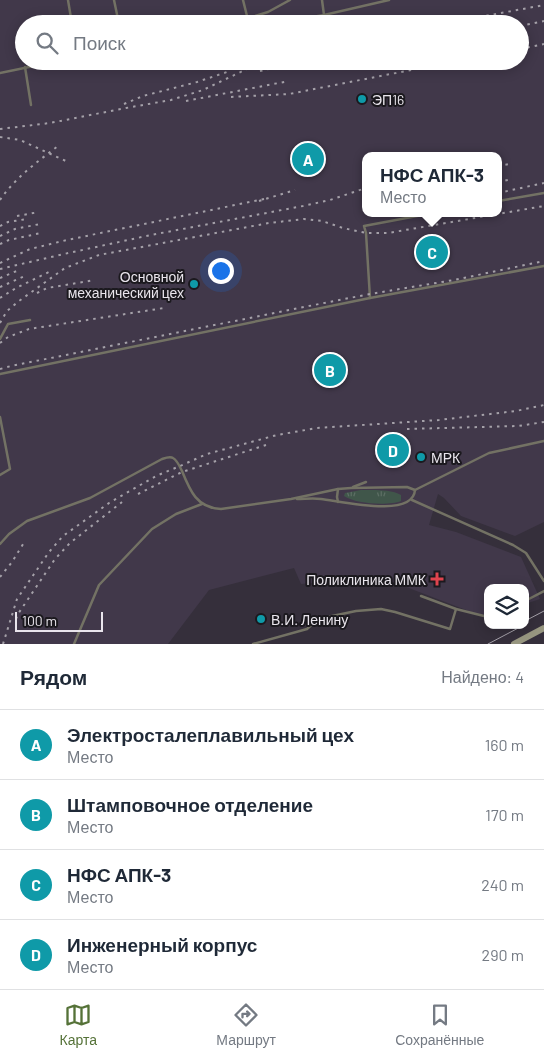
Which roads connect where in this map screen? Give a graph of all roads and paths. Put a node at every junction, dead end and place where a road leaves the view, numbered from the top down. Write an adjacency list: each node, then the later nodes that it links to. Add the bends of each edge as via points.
1 (68, 0): 7 (lane)
2 (114, 0): 8 (lane)
3 (244, 0): 9 (lane)
4 (290, 0): 10 (lane)
5 (322, 0): 11 (lane)
6 (389, 0): 11 (lane)
7 (70, 15)
8 (117, 15)
9 (247, 15)
10 (258, 15)
11 (324, 15)
12 (15, 69): 14 (lane)
13 (25, 70): 15 (lane)
14 (1, 72)
15 (31, 105)
16 (544, 193): 17 (lane)
17 (502, 201)
18 (412, 217): 20 (lane, via 364,226)
19 (544, 266): 20 (lane)
20 (370, 298): 23 (lane)
21 (30, 320): 22 (lane, via 8,324)
22 (0, 339)
23 (0, 374)
24 (0, 417): 26 (lane, via 10,469)
25 (544, 441): 30 (lane, via 489,453)
26 (0, 475)
27 (366, 482): 28 (lane)
28 (351, 488): 29 (lane); 30 (lane, via 407,486)
29 (338, 489): 31 (lane); 33 (lane)
30 (416, 490): 32 (lane)
31 (291, 499): 33 (lane); 34 (lane, via 221,509)
32 (412, 500): 33 (lane, via 384,507); 36 (lane, via 526,553)
33 (338, 502)
34 (202, 504): 35 (lane, via 190,490 180,466 173,458 162,458 90,498 27,522); 43 (lane, via 152,528 99,585)
35 (0, 544)
36 (544, 582)
37 (544, 591): 39 (lane)
38 (422, 596): 40 (lane)
39 (529, 599)
40 (456, 609): 41 (lane); 44 (lane, via 450,629 381,609 318,619 306,628)
41 (484, 616)
42 (544, 628): 45 (main road)
43 (74, 644)
44 (253, 644)
45 (514, 644)

